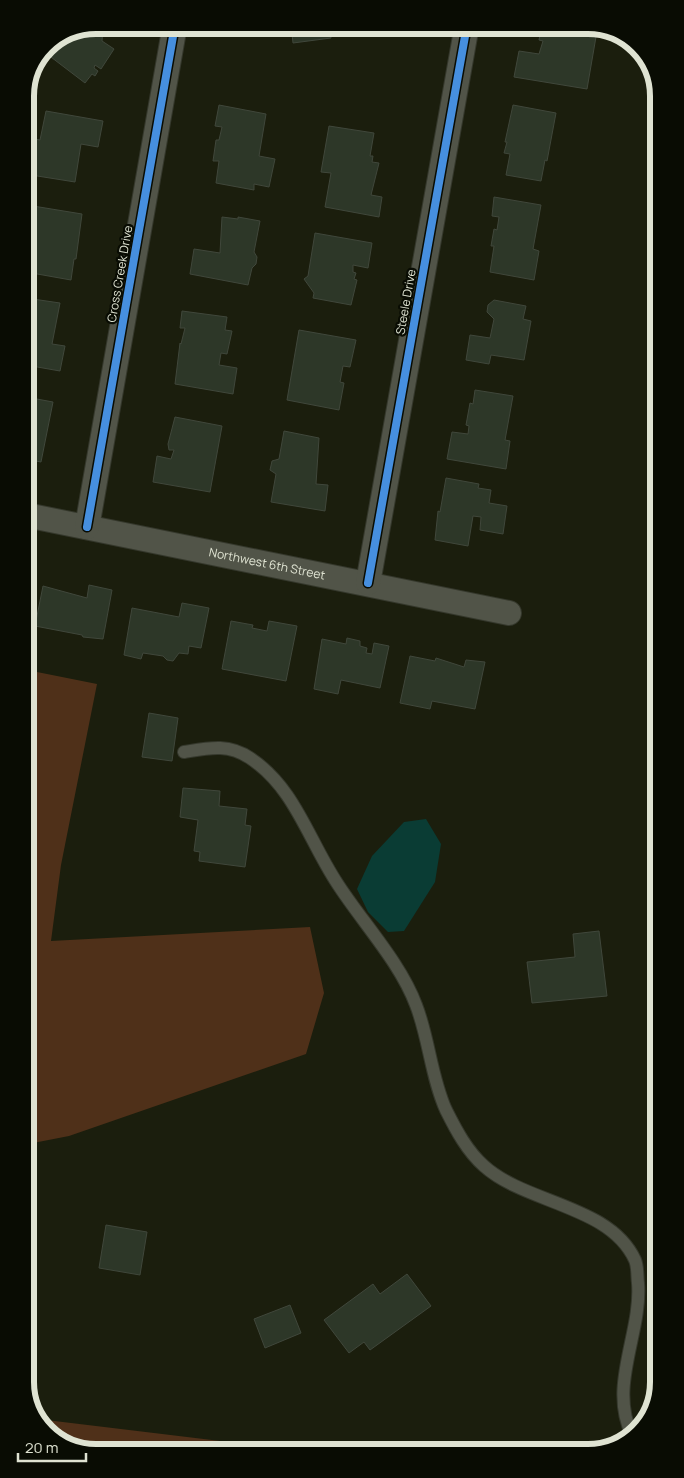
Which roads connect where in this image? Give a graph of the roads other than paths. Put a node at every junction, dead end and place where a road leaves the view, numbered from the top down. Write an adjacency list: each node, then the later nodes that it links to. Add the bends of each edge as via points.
1 (174, 34): 4 (street, Cross Creek Drive)
2 (465, 34): 5 (street, Steele Drive)
3 (34, 517): 4 (street, Northwest 6th Street)
4 (87, 527): 5 (street, Northwest 6th Street)
5 (368, 583): 6 (street, Northwest 6th Street)
6 (509, 613)
7 (184, 752): 8 (lane, via 227,746 248,756 269,772 291,797 335,881 401,973 417,1005 445,1107 465,1146 484,1167 514,1185 595,1220 622,1240 636,1262 639,1295 623,1390 623,1412)
8 (629, 1429)

